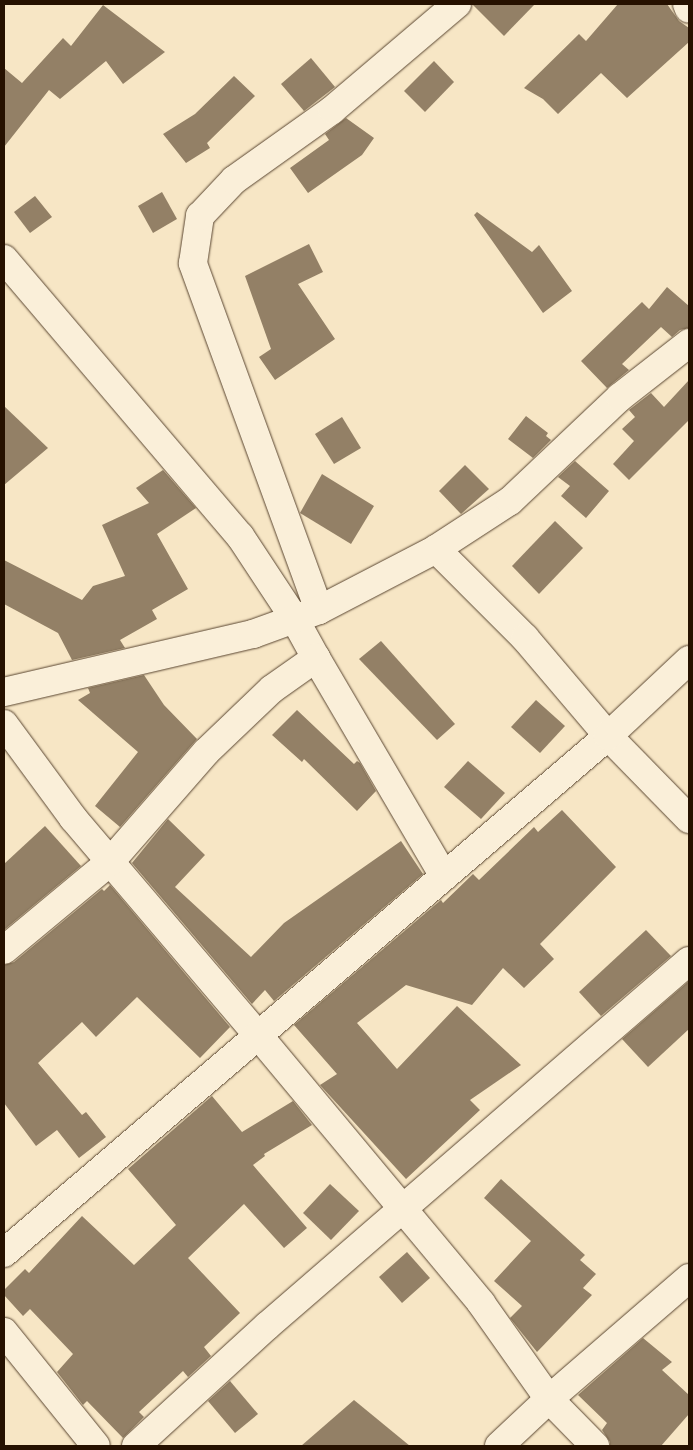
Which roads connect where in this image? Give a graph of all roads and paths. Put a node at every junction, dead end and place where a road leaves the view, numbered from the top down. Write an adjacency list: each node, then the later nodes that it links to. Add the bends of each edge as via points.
1 (457, 4): 7 (street, via 332,110 234,180 200,216 193,263)
2 (687, 4): 3 (street)
3 (689, 8)
4 (4, 259): 7 (street)
5 (689, 343): 6 (street, via 620,398 510,501)
6 (436, 549): 7 (street); 12 (street, via 525,638)
7 (307, 614): 8 (street); 10 (street, via 253,634)
8 (316, 658): 14 (street, via 272,689 206,752); 15 (street)
9 (689, 660): 12 (street)
10 (4, 692)
11 (4, 724): 14 (street, via 73,818)
12 (608, 736): 13 (street); 15 (street)
13 (689, 819)
14 (110, 862): 16 (street); 18 (street)
15 (444, 876): 18 (street)
16 (4, 950)
17 (689, 961): 19 (street)
18 (258, 1035): 19 (street); 20 (street)
19 (403, 1209): 23 (street, via 481,1303); 25 (street, via 267,1326)
20 (4, 1253)
21 (689, 1278): 23 (street)
22 (4, 1332): 24 (street)
23 (549, 1399): 26 (street); 27 (street)
24 (96, 1446)
25 (136, 1446)
26 (499, 1446)
27 (595, 1446)

